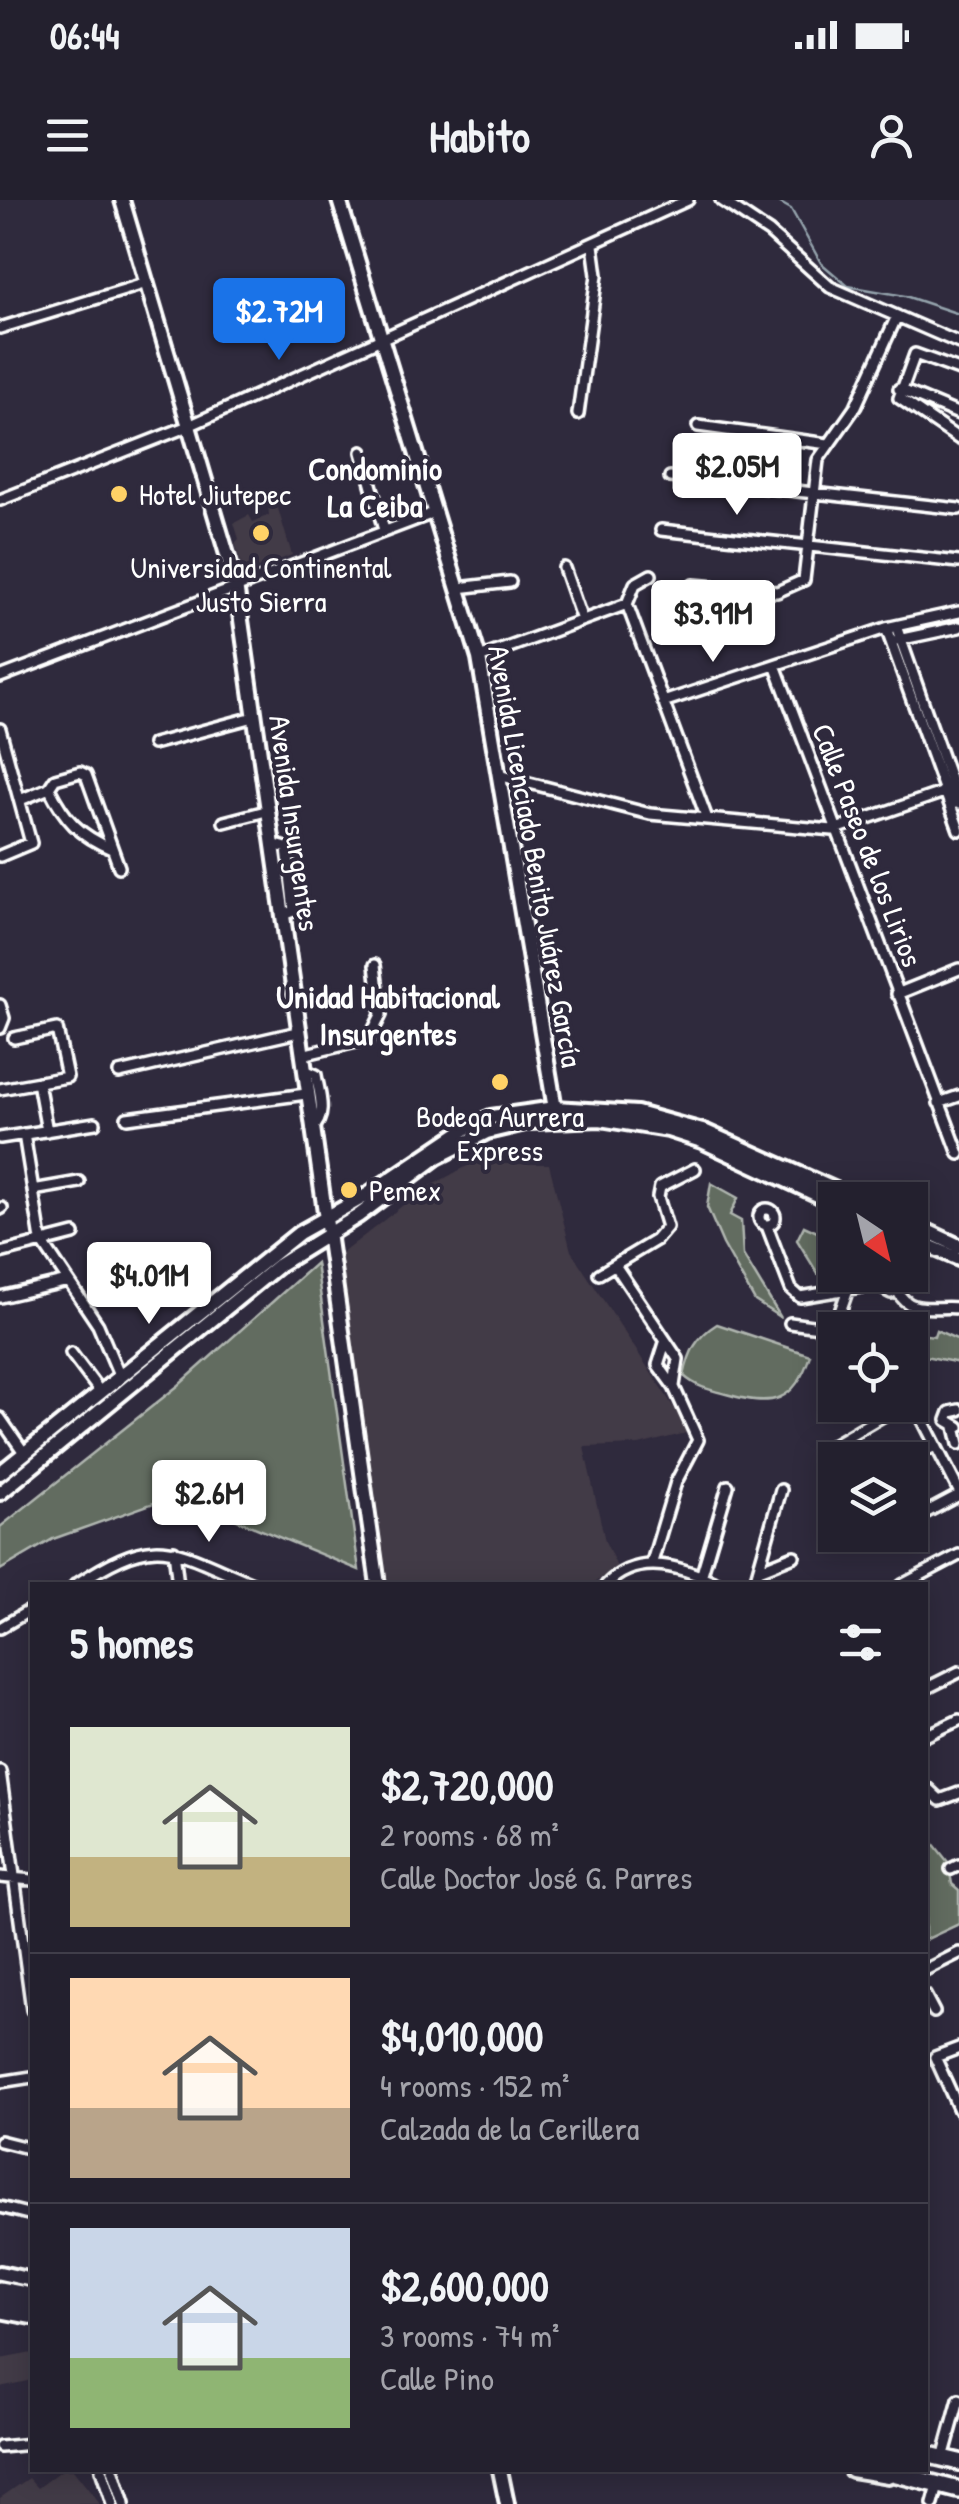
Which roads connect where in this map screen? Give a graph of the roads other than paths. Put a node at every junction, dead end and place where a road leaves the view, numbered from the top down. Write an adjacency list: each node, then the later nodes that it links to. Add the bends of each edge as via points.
1 (122, 200): 6 (main road, Avenida Insurgentes)
2 (339, 200): 9 (main road, Avenida Licenciado Benito Juárez García)
3 (688, 200): 5 (street)
4 (722, 200): 7 (street, via 770,232 830,288)
5 (594, 244): 9 (street); 13 (street, via 597,275)
6 (147, 283): 8 (street); 15 (main road, Avenida Insurgentes)
7 (897, 316): 10 (street); 18 (street, via 856,406)
8 (0, 328)
9 (383, 338): 15 (street); 24 (main road, Avenida Licenciado Benito Juárez García)
10 (959, 343)
11 (959, 370): 12 (street, via 915,354)
12 (899, 389): 14 (street); 17 (street, via 903,404)
13 (578, 414)
14 (959, 414)
15 (192, 424): 22 (street); 33 (main road, Avenida Insurgentes)
16 (698, 426): 18 (street)
17 (959, 440)
18 (828, 444): 21 (street, via 818,460)
19 (362, 452): 25 (street)
20 (670, 478): 21 (street)
21 (815, 491): 23 (street); 27 (street)
22 (0, 500)
23 (959, 509)
24 (436, 512): 25 (street); 34 (main road, Avenida Licenciado Benito Juárez García)
25 (384, 530): 33 (street)
26 (661, 530): 27 (street)
27 (809, 544): 28 (street); 32 (street, via 808,571 795,587 777,592)
28 (959, 562)
29 (564, 568): 37 (street)
30 (652, 575): 35 (street, via 635,584)
31 (510, 582): 34 (street)
32 (693, 584)
33 (236, 585): 43 (street); 45 (main road, Avenida Insurgentes)
34 (458, 588): 41 (main road, Avenida Licenciado Benito Juárez García)
35 (627, 604): 37 (street); 44 (street)
36 (959, 612): 38 (street)
37 (582, 620): 41 (street)
38 (891, 627): 40 (street); 42 (street)
39 (959, 628): 40 (street)
40 (896, 641): 51 (street)
41 (479, 658): 49 (main road, Avenida Licenciado Benito Juárez García)
42 (775, 665): 44 (street); 58 (street, Calle Paseo de los Lirios)
43 (0, 677)
44 (663, 702): 55 (street)
45 (254, 717): 47 (street); 54 (main road, Avenida Insurgentes)
46 (0, 729): 48 (street)
47 (153, 744)
48 (5, 767): 52 (street)
49 (502, 776): 55 (street, via 650,814); 79 (main road, Avenida Licenciado Benito Juárez García)
50 (48, 788): 52 (street); 57 (street, via 63,776 86,776); 60 (street, via 65,819)
51 (949, 790): 53 (street); 58 (street); 59 (street)
52 (20, 800): 62 (street, via 31,842)
53 (959, 804)
54 (266, 811): 56 (street); 69 (main road, Avenida Insurgentes)
55 (706, 816): 58 (street)
56 (224, 822)
57 (105, 828): 60 (street); 61 (street)
58 (833, 830): 66 (street, Calle Paseo de los Lirios)
59 (959, 830)
60 (94, 842): 61 (street)
61 (112, 850): 63 (street)
62 (0, 856)
63 (119, 868)
64 (374, 964): 71 (street, via 381,1014 369,1040)
65 (959, 969): 66 (street)
66 (897, 994): 77 (street, Calle Paseo de los Lirios)
67 (0, 1005): 68 (street)
68 (2, 1027)
69 (298, 1032): 71 (main road, Avenida Insurgentes); 72 (street)
70 (14, 1038): 73 (street, via 57,1028 68,1077)
71 (303, 1063): 75 (main road, Avenida Insurgentes); 82 (street, via 316,1075 322,1110)
72 (119, 1073)
73 (38, 1082): 74 (street); 83 (street)
74 (0, 1089)
75 (306, 1094): 80 (street); 82 (main road, Avenida Insurgentes)
76 (959, 1096): 77 (street)
77 (939, 1103): 86 (street, Calle Paseo de los Lirios)
78 (600, 1113): 79 (main road); 89 (main road, via 637,1112 706,1132); 91 (main road, via 702,1141)
79 (556, 1114): 92 (main road, via 517,1111 481,1120); 95 (main road, via 488,1132 436,1156)
80 (127, 1118)
81 (95, 1122): 83 (street)
82 (312, 1129): 92 (main road, Avenida Insurgentes)
83 (47, 1131): 84 (street)
84 (24, 1134): 85 (street); 90 (street)
85 (0, 1138)
86 (959, 1154)
87 (695, 1168): 102 (street, via 660,1186 667,1227)
88 (79, 1182): 90 (street)
89 (818, 1182)
90 (33, 1190): 97 (street)
91 (818, 1195)
92 (325, 1217): 95 (main road, Avenida Insurgentes); 114 (main road)
93 (767, 1226): 105 (street, via 800,1297)
94 (74, 1234): 97 (street)
95 (328, 1234): 129 (main road, via 279,1265); 141 (main road, Avenida Insurgentes)
96 (928, 1239): 99 (main road)
97 (41, 1240): 100 (street); 104 (street)
98 (928, 1243): 101 (main road)
99 (959, 1246)
100 (0, 1253)
101 (959, 1260)
102 (615, 1266): 103 (street); 111 (street)
103 (599, 1274)
104 (68, 1281): 108 (street); 114 (street, via 98,1325)
105 (833, 1292)
106 (847, 1292): 110 (street, via 834,1328)
107 (898, 1292): 109 (street, via 912,1308)
108 (0, 1296)
109 (959, 1308)
110 (790, 1323)
111 (668, 1350): 113 (street, via 658,1361); 113 (street, via 679,1363)
112 (70, 1353): 115 (street)
113 (669, 1372): 135 (street, via 698,1440 676,1482)
114 (120, 1377): 115 (main road)
115 (100, 1393): 125 (main road)
116 (959, 1410): 120 (street, via 948,1417)
117 (0, 1418): 125 (street)
118 (869, 1422): 121 (street)
119 (923, 1422): 123 (street)
120 (957, 1427): 122 (street)
121 (837, 1442)
122 (959, 1444)
123 (935, 1446): 124 (street); 130 (street)
124 (928, 1450)
125 (24, 1454): 126 (main road)
126 (0, 1474)
127 (728, 1486): 137 (street)
128 (781, 1490): 136 (street)
129 (0, 1492)
130 (959, 1493): 131 (street)
131 (928, 1510)
132 (174, 1551): 138 (street, via 150,1547 120,1556); 139 (street); 140 (street)
133 (959, 1555): 145 (street)
134 (794, 1556): 136 (street)
135 (652, 1562): 137 (street); 142 (street)
136 (759, 1570): 144 (street)
137 (700, 1576): 143 (street)
138 (80, 1582)
139 (178, 1582)
140 (250, 1582)
141 (378, 1582)
142 (610, 1582)
143 (715, 1582)
144 (755, 1582)
145 (908, 1582)
146 (30, 1611): 147 (street)
147 (0, 1628)
148 (959, 1672): 149 (street)
149 (928, 1688)
150 (959, 1720): 151 (street)
151 (928, 1735)
152 (0, 1771): 156 (street)
153 (928, 1789): 154 (street, via 940,1800)
154 (959, 1793)
155 (0, 1877): 156 (street)
156 (16, 1879): 157 (street); 159 (street)
157 (30, 1880)
158 (959, 1953): 160 (street)
159 (29, 1963)
160 (928, 1968)
161 (928, 2001): 162 (street)
162 (934, 2012)
163 (959, 2048): 166 (street, via 935,2057)
164 (30, 2076): 165 (street)
165 (0, 2082)
166 (959, 2110)
167 (0, 2141): 168 (street)
168 (30, 2148)
169 (0, 2208): 170 (street)
170 (30, 2215)
171 (0, 2273): 172 (main road)
172 (30, 2280)
173 (0, 2290): 174 (main road)
174 (30, 2296)
175 (0, 2301): 176 (main road)
176 (30, 2308)
177 (0, 2311): 178 (main road)
178 (30, 2317)
179 (959, 2400): 182 (street)
180 (30, 2444): 181 (street)
181 (0, 2447)
182 (951, 2460)
183 (102, 2472): 191 (street)
184 (113, 2472): 192 (street)
185 (500, 2472): 193 (main road)
186 (862, 2472): 188 (main road)
187 (887, 2472): 188 (main road)
188 (920, 2482): 189 (main road)
189 (938, 2486): 190 (main road); 194 (street)
190 (959, 2490)
191 (112, 2504)
192 (124, 2504)
193 (507, 2504)
194 (933, 2504)

